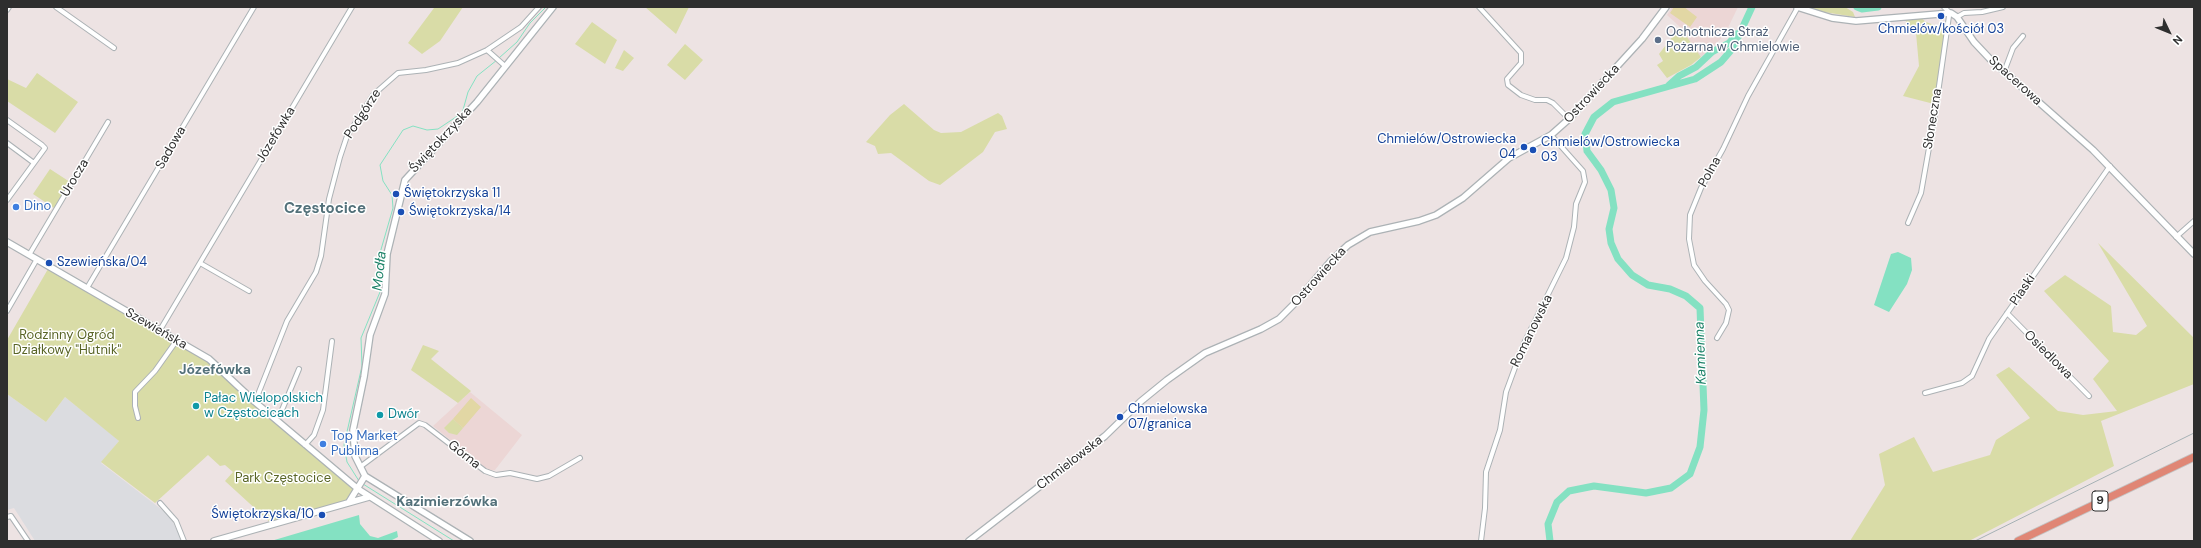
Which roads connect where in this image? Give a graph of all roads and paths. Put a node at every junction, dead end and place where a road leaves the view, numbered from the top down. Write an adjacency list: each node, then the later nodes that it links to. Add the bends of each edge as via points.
1 (9, 7): 12 (street)
2 (56, 7): 16 (street)
3 (254, 7): 36 (street, Sadowa)
4 (352, 7): 35 (street, Józefówka)
5 (539, 7): 17 (street, Podgórze, via 521,27)
6 (553, 7): 18 (street, Świętokrzyska)
7 (1479, 7): 20 (street, via 1521,53 1521,63 1507,79 1508,85 1521,95 1553,103)
8 (1666, 7): 20 (street, Ostrowiecka, via 1642,40)
9 (1798, 7): 13 (street, via 1832,18 1856,21); 41 (street, Polna, via 1748,96 1690,215 1689,239 1694,265 1729,310 1726,323)
10 (1944, 7): 13 (street)
11 (2003, 7): 14 (street, via 1964,13)
12 (7, 10)
13 (1949, 12): 14 (street, Spacerowa); 29 (street, Słoneczna, via 1935,114 1920,193)
14 (1957, 17): 19 (street, Spacerowa, via 1974,42)
15 (2023, 36): 19 (street, via 2013,48)
16 (114, 48)
17 (487, 50): 18 (street); 48 (street, Podgórze, via 458,63 398,73 369,100 347,136 340,157 329,199 321,256 316,272 286,321)
18 (504, 65): 54 (street, Świętokrzyska, via 473,106 405,180 387,254 385,294 370,334 353,430 354,447)
19 (2004, 72): 26 (street, Spacerowa)
20 (1569, 119): 23 (street, Ostrowiecka)
21 (7, 120): 25 (street, via 42,145 44,150)
22 (108, 122): 33 (street, Urocza)
23 (1551, 135): 45 (street, Ostrowiecka, via 1509,158 1463,198 1436,215 1370,232 1356,240 1330,262 1279,319 1205,354); 66 (street, Romanowska, via 1583,171 1584,182 1576,204 1574,228 1566,258 1524,343 1506,392 1500,430 1486,472 1485,520)
24 (7, 143): 25 (street)
25 (34, 163): 27 (street)
26 (2110, 166): 30 (street, Spacerowa); 39 (street, Piaski)
27 (7, 200)
28 (2194, 221): 30 (street)
29 (1908, 223)
30 (2176, 237): 32 (street, Spacerowa)
31 (7, 242): 33 (street, Szewieńska)
32 (2194, 254)
33 (29, 255): 34 (street, Szewieńska)
34 (37, 259): 36 (street, Szewieńska); 38 (street)
35 (200, 263): 37 (street); 40 (street, Józefówka)
36 (87, 288): 40 (street, Szewieńska)
37 (249, 291)
38 (7, 311)
39 (2007, 313): 46 (street, Piaski, via 1989,339 1968,380); 47 (street, Osiedlowa)
40 (160, 330): 42 (street, Szewieńska)
41 (1717, 338)
42 (177, 340): 48 (street, Szewieńska, via 216,365); 49 (street, via 155,371 135,392)
43 (332, 341): 51 (street, via 323,410 314,435)
44 (299, 370): 50 (street, via 282,410)
45 (1167, 380): 65 (street, Chmielowska, via 1105,436)
46 (1925, 393)
47 (2089, 396)
48 (255, 402): 50 (street, Szewieńska)
49 (138, 418)
50 (275, 419): 51 (street, Szewieńska)
51 (306, 445): 55 (street, Szewieńska)
52 (2194, 457): 67 (main road, 9)
53 (580, 458): 54 (street, Górna, via 549,476 537,479 510,473 496,475 485,471 419,423)
54 (360, 467): 55 (street, Świętokrzyska)
55 (361, 483): 56 (street); 57 (street); 64 (street)
56 (369, 497): 57 (street); 63 (street)
57 (349, 502): 62 (street)
58 (160, 503): 61 (street, via 176,522)
59 (7, 517): 60 (street, via 11,516)
60 (28, 541)
61 (184, 541)
62 (214, 541)
63 (439, 541)
64 (470, 541)
65 (969, 541)
66 (1481, 541)
67 (2018, 541)

